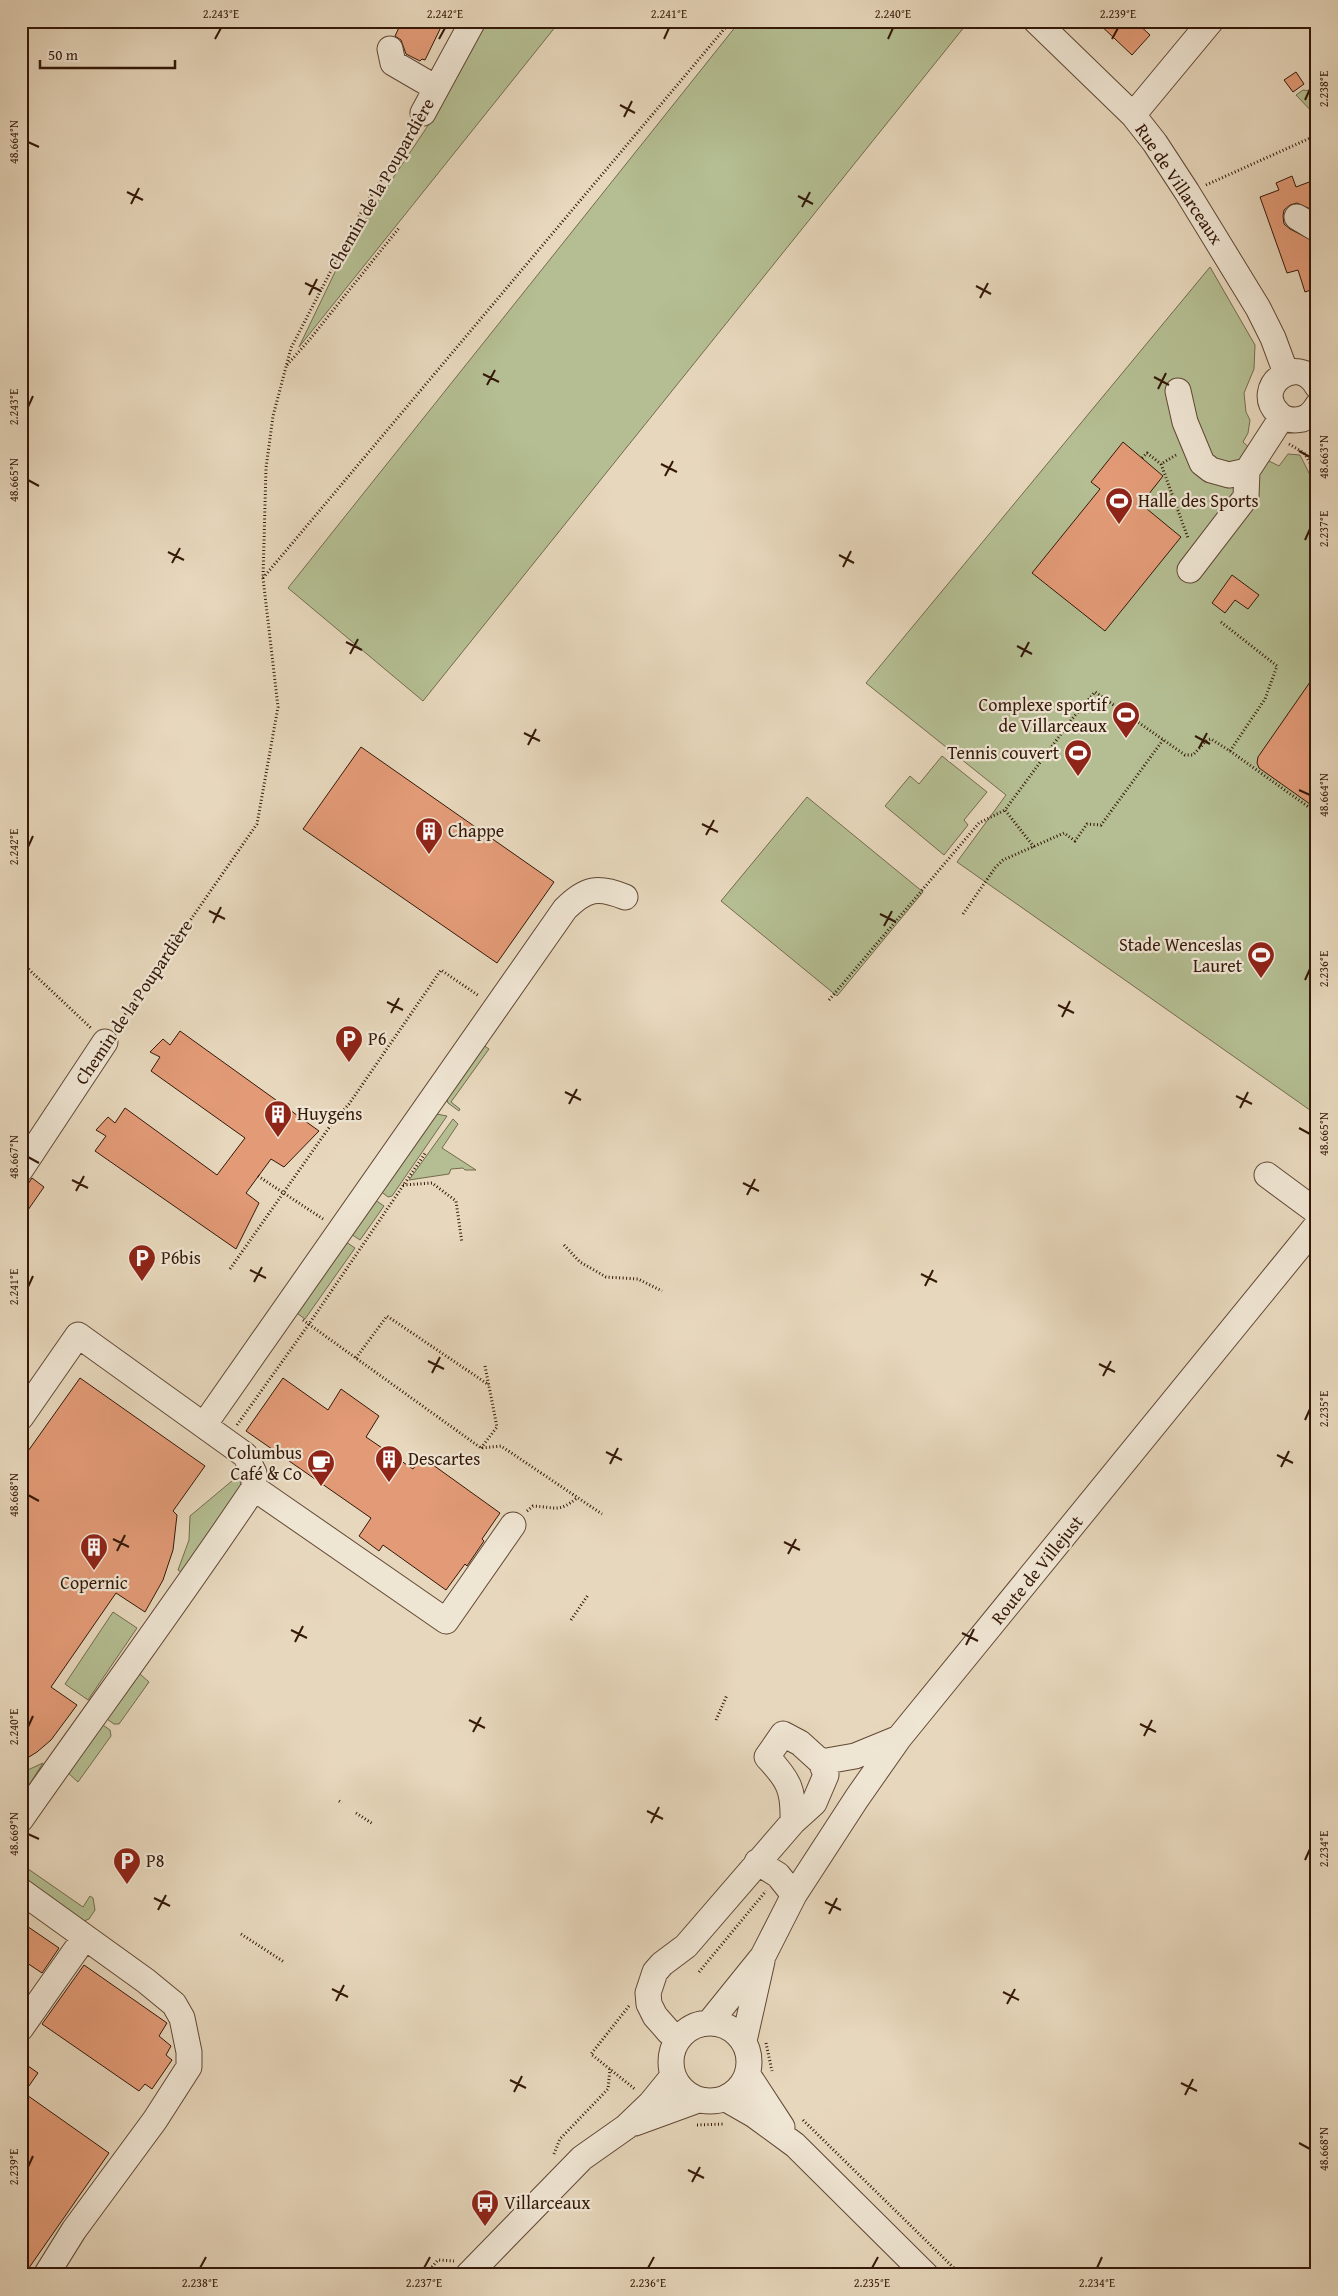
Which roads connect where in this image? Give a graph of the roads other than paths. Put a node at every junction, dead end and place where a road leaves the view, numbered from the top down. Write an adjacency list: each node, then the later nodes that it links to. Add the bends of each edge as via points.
1 (473, 21): 5 (street, Chemin de la Poupardière)
2 (1036, 21): 7 (street, Rue de Villarceaux)
3 (1211, 21): 7 (street)
4 (390, 49): 5 (street, via 393,63)
5 (436, 88): 6 (street, Chemin de la Poupardière)
6 (423, 113)
7 (1133, 115): 8 (street, Rue de Villarceaux, via 1187,192 1258,308)
8 (1286, 373): 10 (street, via 1306,374); 11 (street, via 1274,382 1270,397 1276,412)
9 (1178, 391): 12 (street, via 1185,422 1202,463 1211,470 1229,475)
10 (1315, 399): 11 (street, via 1296,420)
11 (1276, 425): 12 (street)
12 (1247, 471): 13 (street, via 1246,497)
13 (1193, 564)
14 (625, 897): 21 (street, via 596,889 578,896 565,909)
15 (105, 1042): 16 (street, Chemin de la Poupardière)
16 (21, 1169)
17 (1267, 1175): 18 (street)
18 (1317, 1212)
19 (1317, 1225): 24 (street, Route de Villejust)
20 (21, 1417): 21 (street, via 78,1335)
21 (204, 1426): 22 (street, via 245,1454 254,1473)
22 (254, 1488): 23 (street, via 446,1621); 26 (street)
23 (517, 1521)
24 (899, 1738): 25 (street, via 855,1756); 30 (street, Route de Villejust)
25 (822, 1762): 27 (street, via 826,1774 814,1803); 27 (street, via 800,1743 783,1734 767,1757 781,1772 794,1798)
26 (21, 1819)
27 (793, 1822): 28 (street)
28 (757, 1862): 30 (street, via 778,1875); 35 (street, via 686,1946 662,1964 650,1982 648,1993 655,2016)
29 (21, 1891): 31 (street)
30 (794, 1895): 32 (street, Route de Villejust)
31 (85, 1937): 34 (street); 44 (street, via 174,2004 182,2018 189,2067)
32 (763, 1956): 33 (street, Route de Villejust); 36 (street, Route de Villejust)
33 (709, 2023): 35 (street, via 697,2025); 36 (street, via 722,2025)
34 (21, 2028)
35 (678, 2038): 37 (street, via 671,2062)
36 (755, 2041): 38 (street)
37 (673, 2076): 40 (street, via 688,2095); 41 (street)
38 (748, 2076): 39 (street); 42 (street)
39 (726, 2099): 40 (street); 42 (street)
40 (698, 2100): 41 (street)
41 (626, 2127): 43 (street, via 582,2158)
42 (795, 2145): 45 (street)
43 (464, 2268)
44 (46, 2275)
45 (926, 2275)

